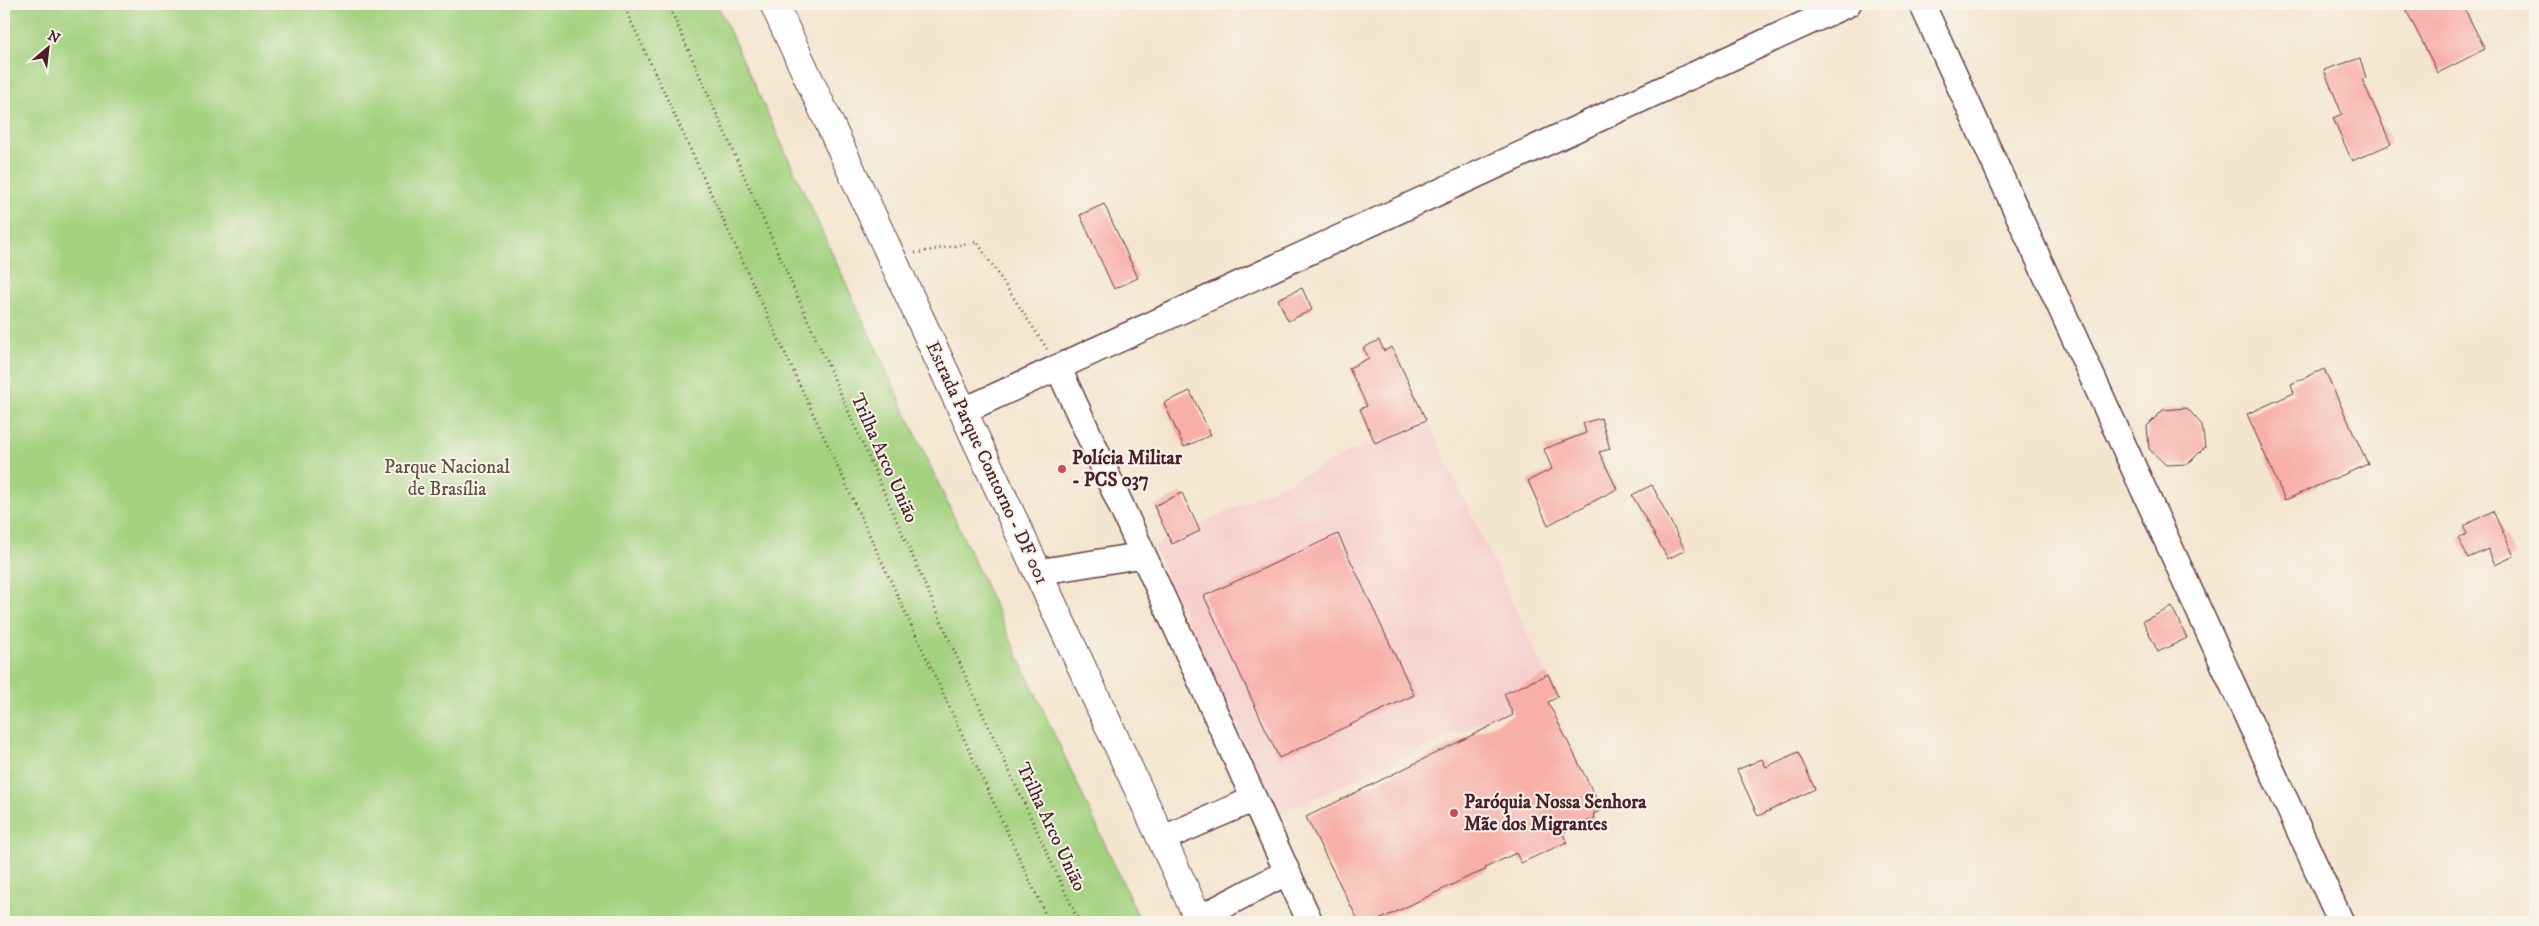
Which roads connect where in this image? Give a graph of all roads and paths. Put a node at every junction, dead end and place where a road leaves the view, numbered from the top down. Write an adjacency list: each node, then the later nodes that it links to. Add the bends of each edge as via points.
1 (624, 4): 15 (path)
2 (668, 4): 16 (path, Trilha Arco União, via 965,675)
3 (774, 4): 6 (main road, Estrada Parque Contorno - DF 001)
4 (1848, 4): 7 (street)
5 (1922, 4): 18 (street)
6 (892, 258): 7 (path, via 977,242); 8 (main road, Estrada Parque Contorno - DF 001)
7 (1058, 366): 8 (street); 9 (street)
8 (963, 411): 10 (main road, Estrada Parque Contorno - DF 001)
9 (1143, 555): 10 (street); 11 (street)
10 (1038, 572): 12 (main road, Estrada Parque Contorno - DF 001)
11 (1254, 799): 12 (street); 13 (street)
12 (1162, 839): 14 (main road, Estrada Parque Contorno - DF 001)
13 (1287, 872): 14 (street); 17 (street)
14 (1199, 920)
15 (1049, 922)
16 (1080, 922)
17 (1310, 922)
18 (2341, 922)

